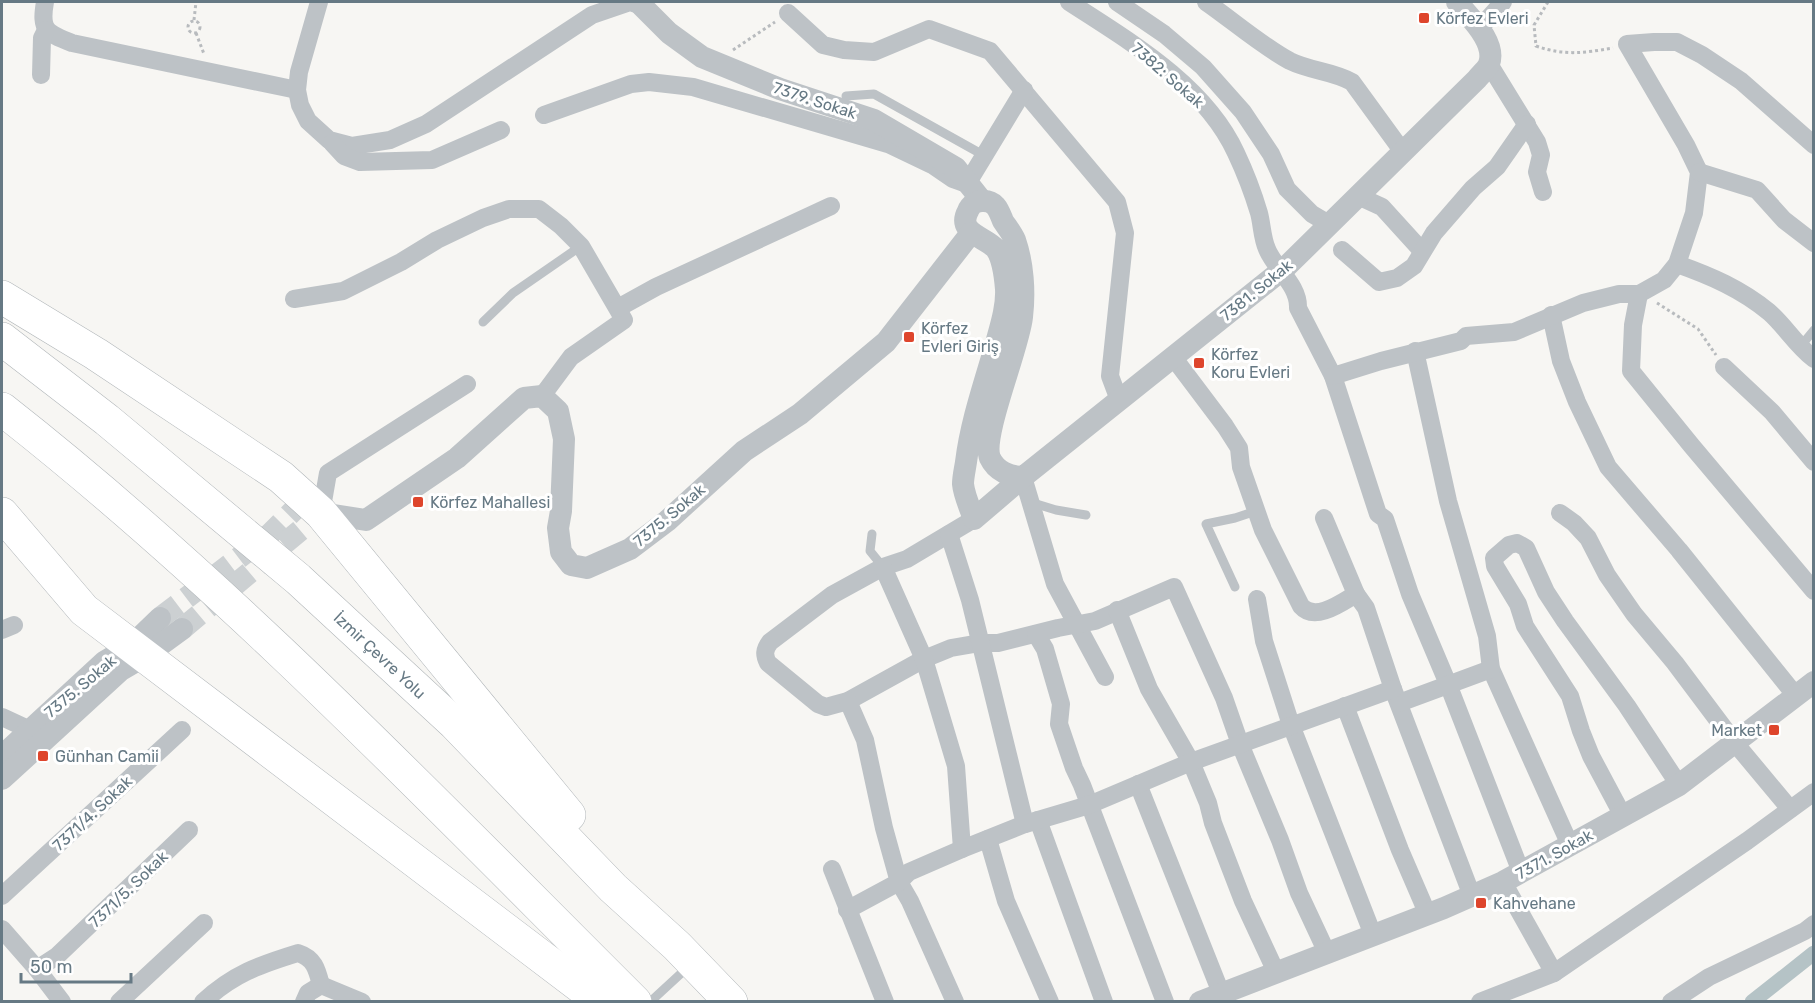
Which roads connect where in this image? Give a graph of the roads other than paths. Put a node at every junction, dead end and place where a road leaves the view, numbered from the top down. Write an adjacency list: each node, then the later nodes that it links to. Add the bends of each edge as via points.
1 (45, 2): 11 (street)
2 (319, 2): 14 (street)
3 (1069, 2): 38 (street, 7382: Sokak, via 1137,47 1197,96 1221,125 1259,213 1267,248)
4 (1117, 2): 31 (street, 7382: Sokak, via 1203,67 1243,112 1271,154 1287,189 1312,214)
5 (1206, 2): 22 (street, via 1308,70 1340,75 1352,82)
6 (1457, 2): 10 (street)
7 (1503, 2): 10 (street)
8 (641, 4): 20 (street, via 630,2 592,15 407,134 352,146); 25 (street, 7379. Sokak, via 669,33 702,57 780,89 874,120 956,168)
9 (788, 13): 15 (street, via 823,45 844,50 874,52 929,29 990,51)
10 (1479, 29): 12 (street, via 1490,47)
11 (46, 30): 13 (street, via 42,38); 14 (street, via 72,42)
12 (1489, 64): 18 (street); 22 (street, 7381. Sokak)
13 (41, 75)
14 (297, 90): 20 (street, via 308,121)
15 (1024, 90): 23 (street); 54 (street, via 1117,202 1125,233 1110,376)
16 (846, 96): 23 (lane, via 874,94)
17 (544, 115): 25 (street, via 631,84 693,87 888,144)
18 (1527, 124): 26 (street, via 1541,155 1538,172); 36 (street, via 1497,167 1473,188)
19 (501, 130): 20 (street, via 432,160 360,162 344,156)
20 (329, 140)
21 (1814, 145): 24 (street, via 1742,81 1677,42 1627,45)
22 (1403, 152): 27 (street, 7381. Sokak)
23 (985, 156): 25 (street)
24 (1699, 172): 33 (street, via 1756,190 1784,220); 37 (street, via 1694,213)
25 (967, 184): 28 (street, 7379. Sokak)
26 (1544, 192)
27 (1358, 196): 31 (street, 7381. Sokak); 36 (street, via 1382,207)
28 (982, 201): 30 (street, 7379. Sokak, via 994,204); 32 (street, via 971,206 965,217 965,223)
29 (831, 206): 42 (street)
30 (1002, 219): 32 (street, via 994,235); 57 (street, 7379. Sokak, via 1020,256 1022,317 991,426 989,457 1011,477)
31 (1329, 224): 38 (street, 7381. Sokak)
32 (977, 236): 53 (street, 7375. Sokak, via 886,342 800,414 744,451 630,549 587,568 571,565 561,552 558,528 564,439 558,411); 65 (street, via 996,249 1006,290 1002,320 969,437 963,486)
33 (1814, 243)
34 (581, 246): 41 (street, via 539,209 509,209 436,240 343,291); 42 (street); 44 (lane, via 513,293)
35 (1342, 250): 36 (street, via 1379,282 1397,278 1414,266)
36 (1422, 252)
37 (1677, 264): 39 (street, via 1664,280); 48 (street, via 1730,285 1770,312)
38 (1280, 271): 49 (street, 7381. Sokak); 51 (street, 7382: Sokak, via 1299,296 1298,308)
39 (1639, 294): 43 (street, via 1619,294); 72 (street, via 1631,371)
40 (2, 297): 60 (highway, via 96,354 281,477)
41 (294, 299)
42 (618, 308): 53 (street, via 624,320 571,357)
43 (1551, 315): 47 (street, via 1514,332 1466,336 1461,341); 86 (street, via 1561,361 1608,467)
44 (483, 322)
45 (1814, 330): 48 (lane)
46 (2, 339): 122 (highway, İzmir Çevre Yolu, via 107,420 298,579 455,724 613,888)
47 (1415, 351): 51 (street); 68 (street)
48 (1807, 354)
49 (1173, 357): 54 (street, 7381. Sokak); 59 (street, via 1239,448)
50 (1724, 367): 56 (street, via 1773,412)
51 (1333, 376): 85 (street, 7382: Sokak, via 1378,514 1385,519 1410,594)
52 (467, 384): 60 (street, via 328,472)
53 (542, 396): 60 (street, via 524,398 457,458 366,520)
54 (1119, 400): 57 (street, 7381. Sokak)
55 (2, 409): 134 (highway, via 115,502 250,622)
56 (1814, 462)
57 (1023, 477): 58 (street); 65 (street, 7381. Sokak)
58 (1030, 502): 63 (lane); 77 (street, via 1055,584)
59 (1256, 511): 71 (lane, via 1206,524); 73 (street, via 1306,612 1314,614)
60 (321, 513): 122 (highway)
61 (1560, 513): 94 (street, via 1588,538 1634,614)
62 (2, 514): 81 (highway, via 84,610)
63 (1086, 515)
64 (1324, 518): 73 (street)
65 (974, 519): 67 (street)
66 (872, 534): 70 (lane, via 870,550)
67 (949, 534): 70 (street, via 907,559); 80 (street)
68 (1463, 552): 69 (street); 83 (street, via 1487,636)
69 (1494, 558): 100 (street, via 1509,545 1517,543 1526,548 1565,621); 104 (street, via 1525,626 1570,696 1592,756)
70 (884, 567): 82 (street); 88 (street, via 832,595 766,648 768,663 818,704 826,707)
71 (1235, 587)
72 (1814, 591)
73 (1356, 594): 87 (street, via 1366,608)
74 (1257, 599): 91 (street, via 1264,641)
75 (1117, 610): 77 (street); 95 (street, via 1174,587 1224,698); 97 (street, via 1149,689)
76 (160, 618): 81 (street, 7375. Sokak)
77 (1076, 625): 79 (street); 84 (street)
78 (182, 629): 81 (street, 7375. Sokak)
79 (1036, 634): 80 (street); 102 (street, via 1045,649 1061,704 1059,724)
80 (980, 643): 82 (street, via 951,648); 105 (street)
81 (138, 651): 92 (street, 7375. Sokak, via 104,662); 98 (street); 133 (highway)
82 (924, 660): 88 (street); 109 (street, via 956,766)
83 (1491, 669): 85 (street); 108 (street)
84 (1105, 677)
85 (1448, 684): 87 (street); 111 (street, 7382: Sokak)
86 (1805, 689): 94 (street, 7371. Sokak)
87 (1396, 696): 89 (street); 114 (street)
88 (848, 701): 112 (street, via 865,740)
89 (1345, 705): 91 (street); 116 (street)
90 (2, 717): 92 (street)
91 (1291, 725): 95 (street); 120 (street)
92 (30, 730): 96 (street, 7375. Sokak)
93 (182, 730): 113 (street, 7371/4. Sokak)
94 (1735, 743): 100 (street, 7371. Sokak); 103 (street)
95 (1240, 744): 97 (street); 121 (street)
96 (2, 756)
97 (1191, 762): 99 (street); 124 (street, via 1243,901)
98 (2, 779)
99 (1138, 784): 102 (street); 127 (street)
100 (1679, 785): 104 (street, 7371. Sokak)
101 (1814, 792): 103 (street)
102 (1089, 805): 105 (street); 141 (street)
103 (1790, 809): 125 (street)
104 (1623, 816): 108 (street, 7371. Sokak)
105 (1032, 822): 107 (street); 140 (street)
106 (189, 831): 123 (street, 7371/5. Sokak, via 57,956)
107 (988, 839): 109 (street); 139 (street, via 1006,901)
108 (1570, 845): 111 (street, 7371. Sokak)
109 (962, 849): 112 (street, via 909,872)
110 (831, 869): 115 (street)
111 (1512, 877): 114 (street, 7371. Sokak); 125 (street, 7382: Sokak)
112 (899, 882): 115 (street); 138 (street)
113 (2, 896)
114 (1472, 896): 116 (street, 7371. Sokak)
115 (847, 910): 137 (street)
116 (1428, 915): 120 (street, 7371. Sokak)
117 (204, 923): 129 (street)
118 (1814, 924): 144 (street, via 1709,977)
119 (2, 929): 123 (street)
120 (1373, 935): 121 (street, 7371. Sokak)
121 (1327, 953): 124 (street, 7371. Sokak)
122 (685, 955): 135 (lane); 136 (highway, İzmir Çevre Yolu)
123 (37, 969): 128 (street)
124 (1276, 972): 127 (street, 7371. Sokak)
125 (1554, 973): 143 (street)
126 (321, 984): 130 (street, via 317,966 298,953 246,971); 131 (street, via 308,993); 132 (street)
127 (1221, 993): 142 (street, 7371. Sokak)
128 (62, 1002)
129 (119, 1002)
130 (203, 1002)
131 (304, 1002)
132 (362, 1002)
133 (601, 1002)
134 (635, 1002)
135 (650, 1002)
136 (732, 1002)
137 (885, 1002)
138 (955, 1002)
139 (1050, 1002)
140 (1104, 1002)
141 (1164, 1002)
142 (1200, 1002)
143 (1480, 1002)
144 (1671, 1002)

